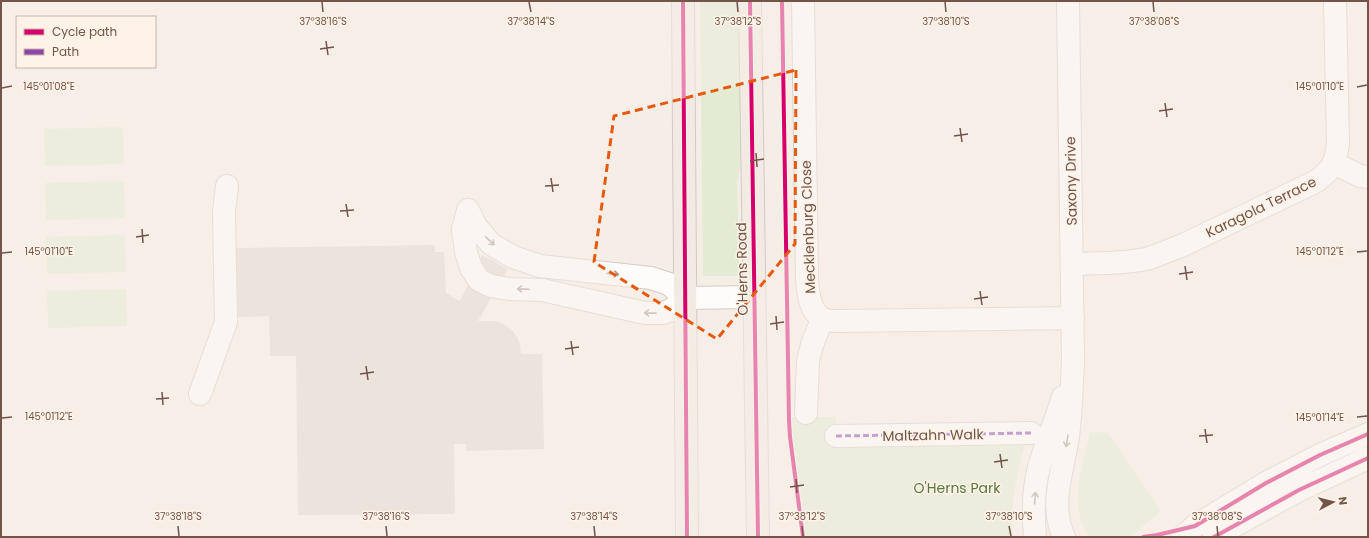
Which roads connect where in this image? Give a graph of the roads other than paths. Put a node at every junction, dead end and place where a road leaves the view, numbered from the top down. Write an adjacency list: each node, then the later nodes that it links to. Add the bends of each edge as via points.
1 (683, 1): 11 (main road)
2 (750, 1): 10 (main road, O'Herns Road)
3 (803, 1): 13 (street, Mecklenburg Close, via 808,293 811,305)
4 (1068, 1): 9 (street, Saxony Drive)
5 (1335, 1): 6 (street, via 1338,143)
6 (1334, 163): 7 (street, via 1360,176); 9 (street, Karagola Terrace, via 1315,182 1181,246 1146,259)
7 (1368, 177)
8 (227, 186): 15 (street, via 224,218 226,322)
9 (1072, 264): 12 (street, Saxony Drive)
10 (754, 297): 11 (street); 22 (main road, O'Herns Road)
11 (685, 298): 11 (street, one-way to 11, via 671,310 645,313 542,290 491,286 479,280 471,268 466,252 463,230 468,210 475,225 491,244 512,257 540,266 651,278 669,284); 21 (main road)
12 (1073, 318): 13 (street, via 839,321); 14 (street, Saxony Drive)
13 (822, 319): 16 (street, via 808,361)
14 (1073, 360): 23 (street, Saxony Drive, one-way to 14, via 1035,494 1039,468); 24 (street, Saxony Drive, one-way to 24, via 1072,406 1057,500 1058,517)
15 (200, 394)
16 (806, 413)
17 (1030, 433): 19 (street, Maltzahn Walk)
18 (1368, 434): 25 (street, via 1266,483 1195,526)
19 (836, 436)
20 (1368, 458): 26 (street, via 1299,490)
21 (687, 537)
22 (758, 537)
23 (1035, 537)
24 (1064, 537)
25 (1182, 537)
26 (1214, 537)

